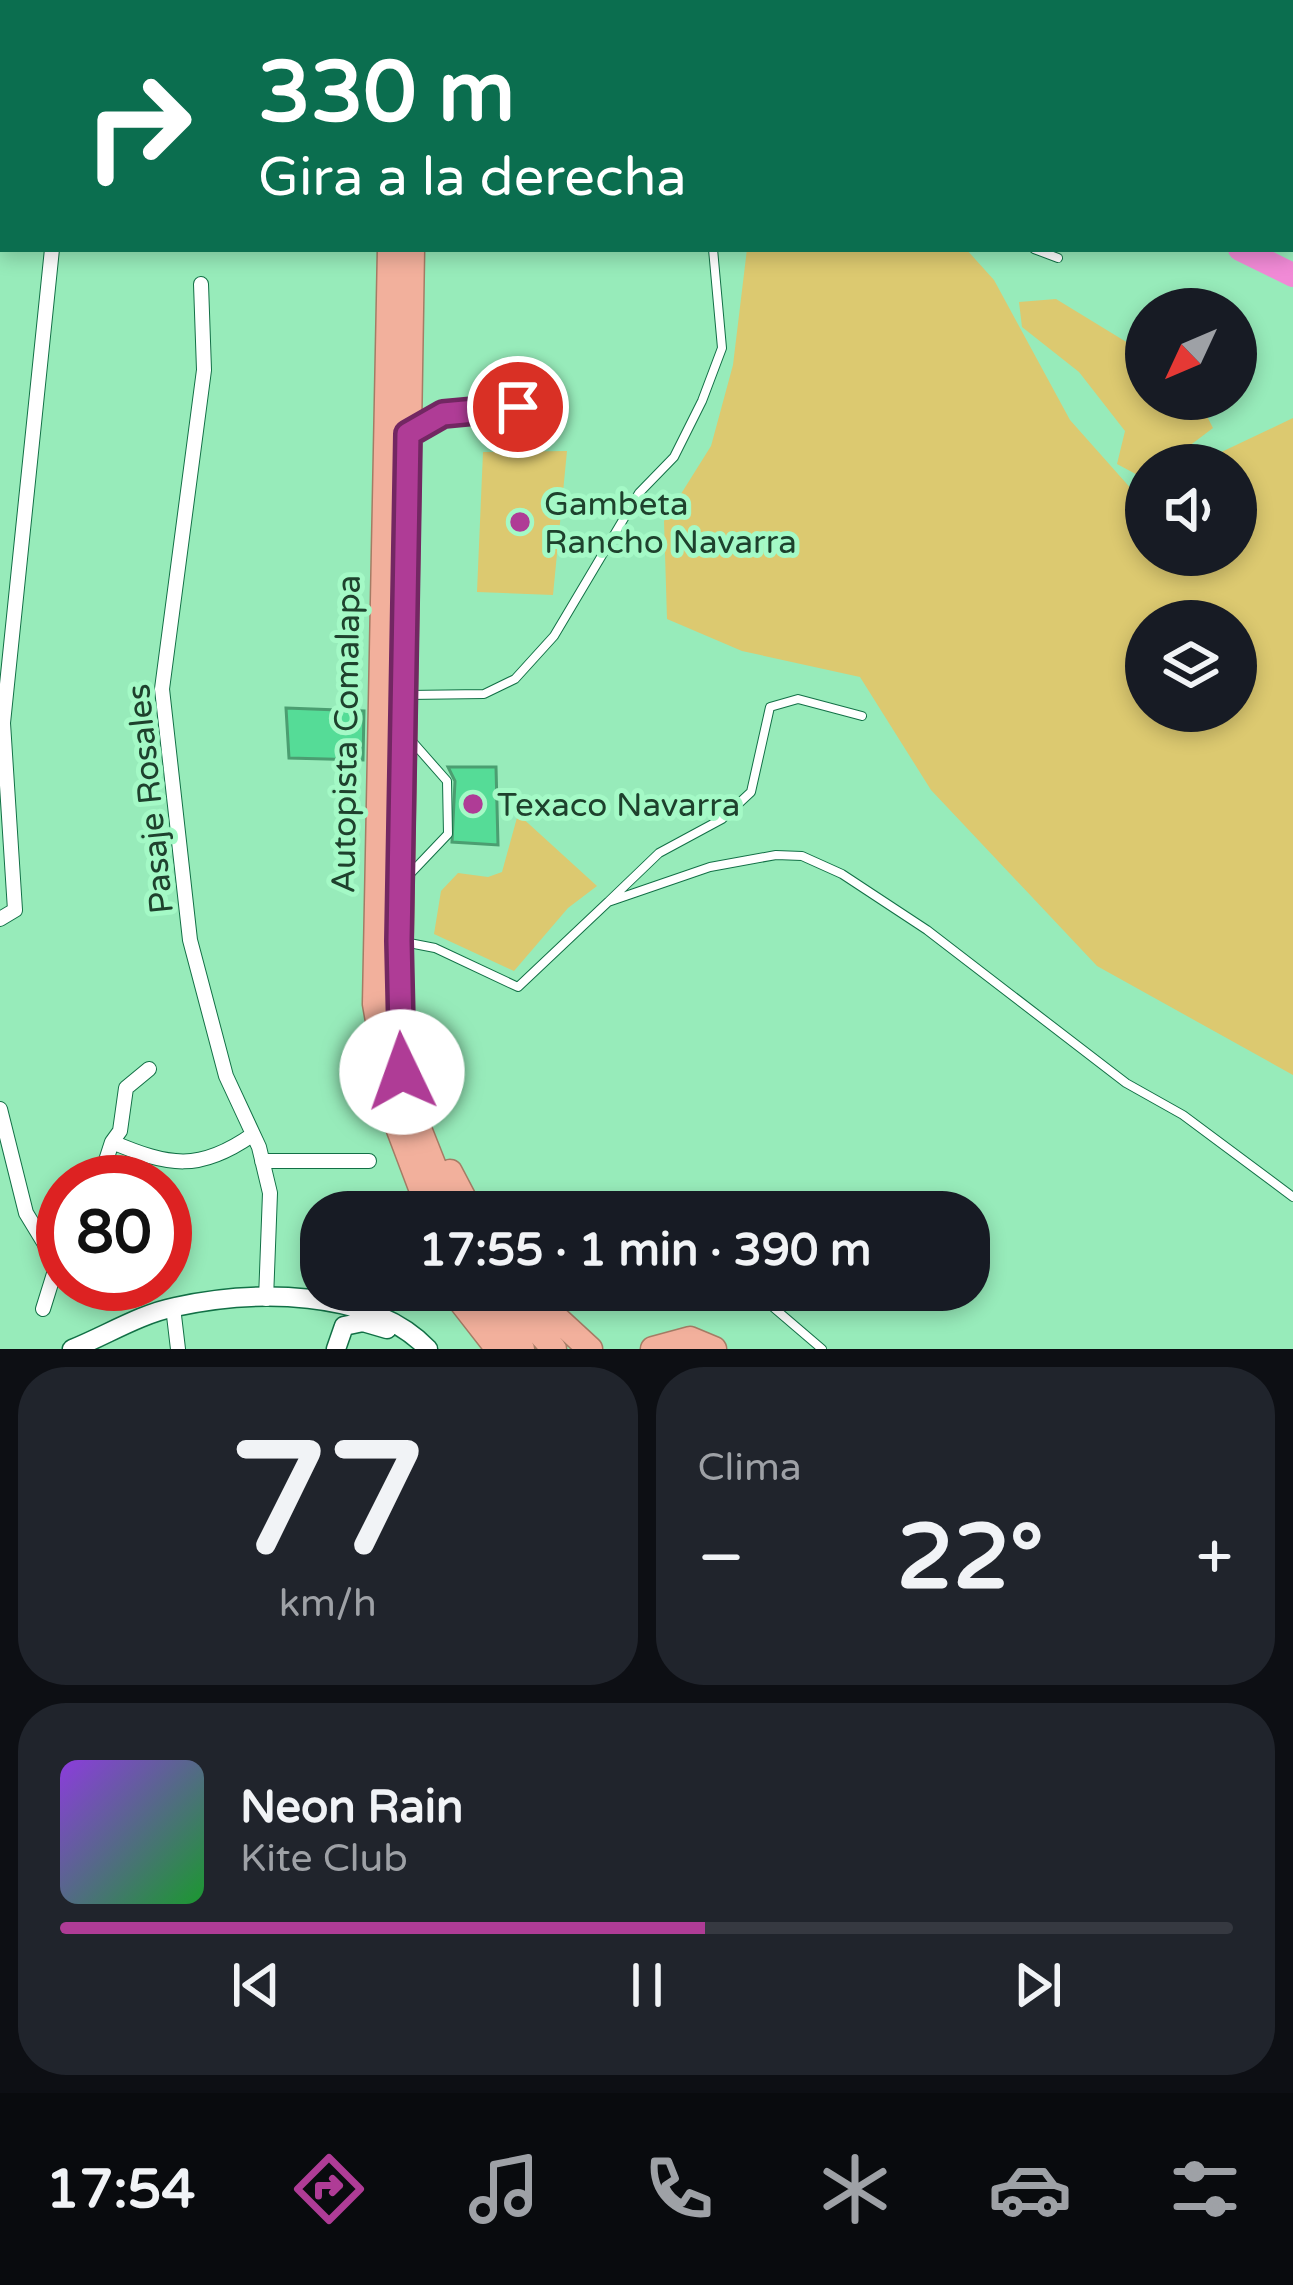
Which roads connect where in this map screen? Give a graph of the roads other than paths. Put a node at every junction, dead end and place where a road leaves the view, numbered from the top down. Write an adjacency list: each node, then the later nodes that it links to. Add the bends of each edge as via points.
1 (52, 252): 13 (street)
2 (390, 252): 20 (highway, Autopista Comalapa)
3 (412, 252): 9 (highway, Autopista Comalapa)
4 (713, 252): 10 (lane, via 722,348 702,401 674,457 639,493 554,636 515,680 484,694)
5 (1042, 252): 6 (lane)
6 (1058, 258)
7 (201, 284): 23 (street, Pasaje Rosales, via 204,370 162,689 190,940 226,1076)
8 (518, 407): 9 (lane, via 443,414)
9 (408, 434): 10 (highway, Autopista Comalapa)
10 (402, 694): 12 (highway, Autopista Comalapa)
11 (862, 716): 14 (lane, via 798,699 770,707 751,792)
12 (401, 730): 15 (highway, Autopista Comalapa); 15 (lane, via 447,781 448,834)
13 (2, 749): 18 (street, via 16,910)
14 (636, 871): 16 (lane); 17 (lane)
15 (399, 884): 19 (highway, Autopista Comalapa)
16 (648, 890): 17 (lane); 32 (lane, via 776,855 802,856 842,874)
17 (608, 902): 19 (lane, via 518,987 435,948)
18 (6, 918)
19 (399, 941): 30 (highway, Autopista Comalapa, via 402,1072); 31 (highway, via 424,1114)
20 (373, 956): 28 (highway, via 371,1089); 29 (highway, Autopista Comalapa, via 386,1082)
21 (148, 1070): 24 (street, via 126,1088)
22 (0, 1109): 33 (street)
23 (252, 1135): 24 (street, via 201,1162); 26 (street, Pasaje Rosales)
24 (112, 1142): 25 (street)
25 (108, 1155)
26 (262, 1160): 27 (street); 34 (street, Pasaje Rosales, via 270,1193)
27 (369, 1161)
28 (404, 1191)
29 (421, 1191)
30 (443, 1191)
31 (461, 1191)
32 (1293, 1197)
33 (36, 1227)
34 (266, 1298): 35 (street); 36 (street)
35 (300, 1299)
36 (192, 1305)
37 (163, 1311): 48 (street)
38 (173, 1311): 49 (street)
39 (337, 1311): 47 (street)
40 (369, 1311): 46 (street)
41 (468, 1311): 53 (highway)
42 (492, 1311): 54 (highway)
43 (520, 1311): 55 (highway)
44 (549, 1311): 56 (highway)
45 (778, 1311): 59 (lane)
46 (381, 1314): 47 (street); 52 (street)
47 (349, 1324): 50 (street); 51 (street, via 386,1329)
48 (72, 1349)
49 (178, 1349)
50 (336, 1349)
51 (415, 1349)
52 (428, 1349)
53 (498, 1349)
54 (522, 1349)
55 (554, 1349)
56 (590, 1349)
57 (653, 1349): 58 (highway, via 690,1339)
58 (714, 1349)
59 (822, 1349)

